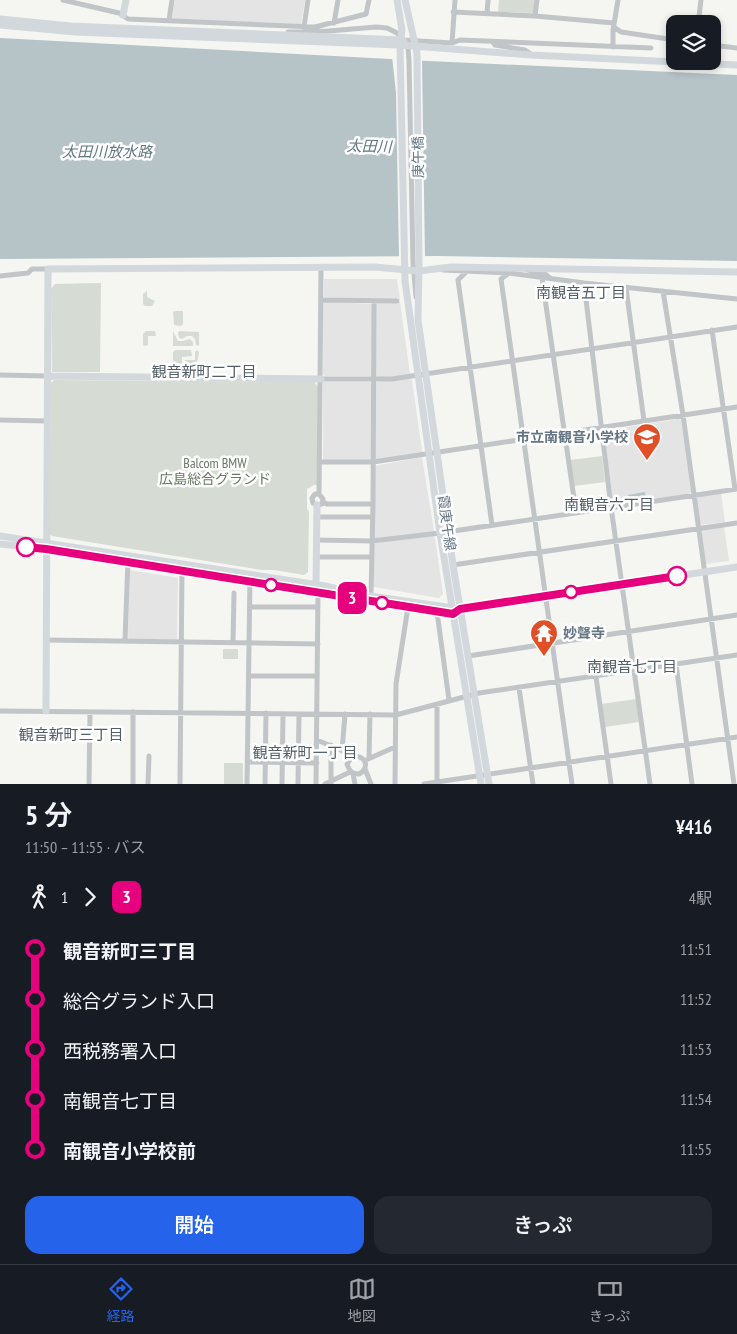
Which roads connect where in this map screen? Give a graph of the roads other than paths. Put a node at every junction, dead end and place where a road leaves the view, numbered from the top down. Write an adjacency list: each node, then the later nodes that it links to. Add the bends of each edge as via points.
1 (63, 0): 17 (street)
2 (126, 0): 17 (street)
3 (172, 0): 20 (street)
4 (308, 0): 24 (street)
5 (338, 0): 21 (street)
6 (369, 0): 21 (street, via 366,14)
7 (397, 0): 27 (street, via 402,30)
8 (405, 0): 31 (street, 庚午橋)
9 (455, 0): 14 (street)
10 (488, 0): 15 (street)
11 (537, 0): 18 (street)
12 (618, 0): 23 (street)
13 (701, 0): 16 (street)
14 (454, 12): 15 (street); 28 (street)
15 (487, 14): 18 (street)
16 (699, 15)
17 (123, 16): 20 (street, via 128,19)
18 (535, 16): 23 (street)
19 (0, 19): 25 (street)
20 (169, 20): 24 (street)
21 (334, 23): 24 (street)
22 (0, 25): 27 (street, via 75,32)
23 (614, 25): 26 (street, via 621,32); 32 (street)
24 (304, 27)
25 (247, 35): 27 (street); 37 (street, via 381,27 397,33 407,45)
26 (666, 39)
27 (400, 42): 31 (street); 38 (street)
28 (452, 42): 29 (street); 31 (street)
29 (493, 42): 32 (street); 35 (street, via 526,50)
30 (721, 46): 34 (street)
31 (416, 47): 35 (street); 37 (street, 庚午橋)
32 (612, 47): 33 (street)
33 (651, 48)
34 (737, 48)
35 (531, 56): 36 (street)
36 (737, 63)
37 (416, 262): 43 (street, 霞庚午線)
38 (404, 266): 39 (street); 43 (street); 65 (street)
39 (321, 267): 41 (street); 53 (street)
40 (521, 267): 42 (street, via 451,266); 45 (street); 49 (street)
41 (48, 269): 47 (street); 67 (street)
42 (435, 269): 43 (street); 44 (street)
43 (416, 271): 65 (street, 霞庚午線)
44 (466, 272): 46 (street); 64 (street, via 458,280)
45 (737, 272)
46 (509, 273): 48 (street); 63 (street, via 501,279)
47 (0, 276)
48 (542, 278): 49 (street); 62 (street)
49 (552, 279): 50 (street)
50 (584, 283): 51 (street); 61 (street)
51 (626, 288): 52 (street); 60 (street)
52 (663, 291): 54 (street); 59 (street)
53 (321, 300): 55 (street); 68 (street)
54 (737, 300)
55 (374, 301): 56 (street); 69 (street)
56 (397, 301)
57 (737, 327): 58 (street)
58 (712, 330): 59 (street); 71 (street)
59 (671, 337): 60 (street); 72 (street)
60 (634, 342): 61 (street); 75 (street)
61 (591, 348): 62 (street); 76 (street)
62 (553, 354): 63 (street); 77 (street)
63 (512, 360): 64 (street); 78 (street)
64 (470, 367): 65 (street); 79 (street)
65 (421, 374): 69 (street); 80 (street, 霞庚午線); 81 (street)
66 (0, 375): 67 (street)
67 (47, 376): 68 (street); 74 (street)
68 (320, 379): 69 (street); 82 (street)
69 (374, 379): 83 (street)
70 (737, 407): 71 (street)
71 (723, 409): 72 (street); 84 (street)
72 (683, 415): 75 (street); 86 (street)
73 (0, 420): 74 (street)
74 (47, 420): 104 (street)
75 (644, 421): 76 (street)
76 (600, 427): 77 (street); 89 (street)
77 (565, 432): 78 (street); 90 (street)
78 (524, 439): 79 (street); 93 (street)
79 (481, 446): 80 (street); 95 (street)
80 (437, 452): 81 (street); 97 (street, 霞庚午線)
81 (428, 454): 83 (street); 98 (street)
82 (320, 462): 83 (street); 85 (street)
83 (373, 462): 88 (street)
84 (736, 489): 86 (street)
85 (319, 494): 87 (street, via 323,497); 87 (street, via 312,498 313,503)
86 (694, 495): 89 (street); 96 (street)
87 (320, 504): 88 (street); 91 (street)
88 (373, 504): 92 (street)
89 (611, 507): 90 (street); 102 (street)
90 (576, 512): 93 (street)
91 (316, 517): 92 (street); 100 (street)
92 (372, 517): 101 (street)
93 (535, 519): 95 (street); 105 (street)
94 (737, 523): 96 (street)
95 (492, 525): 97 (street)
96 (699, 529): 102 (street); 112 (street)
97 (448, 532): 98 (street); 109 (street, 霞庚午線)
98 (440, 533): 101 (street); 122 (street)
99 (0, 536): 104 (street)
100 (316, 540): 101 (street); 106 (street)
101 (372, 541): 107 (street)
102 (616, 541): 105 (street); 114 (street)
103 (0, 544): 104 (street)
104 (46, 546): 108 (street); 127 (street)
105 (540, 552): 109 (street); 118 (street)
106 (316, 557): 107 (street); 115 (street)
107 (372, 557): 117 (street)
108 (128, 559): 110 (street); 128 (street)
109 (453, 565): 122 (street, 霞庚午線)
110 (182, 568): 113 (street); 129 (street)
111 (737, 568): 112 (street)
112 (705, 572): 114 (street); 125 (street)
113 (250, 579): 115 (street); 119 (street)
114 (622, 584): 118 (street); 126 (street)
115 (317, 589): 117 (street, via 325,586); 120 (street); 121 (street)
116 (234, 594): 130 (street)
117 (371, 596): 122 (street)
118 (545, 596): 122 (street); 131 (street)
119 (250, 607): 120 (street); 132 (street)
120 (318, 607): 133 (street)
121 (408, 607): 123 (street); 159 (street, via 396,684)
122 (455, 610): 123 (street); 135 (street, 霞庚午線); 144 (street)
123 (437, 612): 145 (street)
124 (737, 615): 125 (street)
125 (712, 619): 126 (street); 136 (street)
126 (628, 632): 131 (street); 138 (street)
127 (46, 640): 128 (street); 148 (street)
128 (125, 641): 129 (street)
129 (180, 642): 130 (street); 151 (street)
130 (233, 643): 132 (street)
131 (552, 643): 135 (street); 142 (street)
132 (249, 644): 133 (street); 139 (street)
133 (318, 644): 140 (street)
134 (737, 654): 136 (street)
135 (468, 656): 144 (street, 霞庚午線)
136 (717, 658): 137 (street); 161 (street)
137 (676, 664): 138 (street); 164 (street)
138 (634, 670): 141 (street); 167 (street)
139 (249, 676): 140 (street); 152 (street)
140 (318, 676): 156 (street)
141 (596, 677): 142 (street); 170 (street)
142 (558, 682): 143 (street); 177 (street)
143 (519, 688): 144 (street); 179 (street)
144 (471, 695): 145 (street); 181 (street)
145 (449, 700): 146 (street)
146 (437, 704): 159 (street); 183 (street)
147 (0, 711): 148 (street)
148 (46, 711): 149 (street)
149 (90, 712): 150 (street); 184 (street)
150 (133, 712): 151 (street); 185 (street)
151 (180, 712): 152 (street); 187 (street)
152 (248, 713): 153 (street); 172 (street)
153 (266, 714): 154 (street); 173 (street)
154 (283, 714): 155 (street); 174 (street)
155 (299, 714): 156 (street); 175 (street)
156 (317, 714): 157 (street); 162 (street)
157 (345, 714): 158 (street); 166 (street)
158 (370, 714): 159 (street); 171 (street)
159 (396, 715): 165 (street)
160 (737, 737): 161 (street)
161 (728, 739): 164 (street); 204 (street)
162 (317, 740): 163 (street); 176 (street)
163 (331, 745): 166 (street); 182 (street)
164 (687, 745): 167 (street); 203 (street)
165 (395, 747): 171 (street); 195 (street)
166 (342, 751): 169 (street)
167 (645, 751): 170 (street); 202 (street)
168 (149, 756): 186 (street)
169 (352, 757): 171 (street); 180 (street, via 347,764)
170 (607, 757): 177 (street); 201 (street)
171 (367, 759): 178 (street)
172 (248, 762): 173 (street); 188 (street)
173 (266, 762): 174 (street); 189 (street)
174 (282, 762): 175 (street); 190 (street)
175 (299, 763): 176 (street); 191 (street)
176 (316, 763): 192 (street)
177 (569, 763): 179 (street); 200 (street)
178 (365, 769): 180 (street, via 359,774); 194 (street)
179 (531, 769): 181 (street); 199 (street)
180 (352, 773): 182 (street); 193 (street)
181 (484, 775): 183 (street); 197 (street); 198 (street)
182 (329, 783)
183 (437, 783): 196 (street)
184 (89, 784)
185 (133, 784)
186 (148, 784)
187 (180, 784)
188 (247, 784)
189 (265, 784)
190 (282, 784)
191 (298, 784)
192 (316, 784)
193 (355, 784)
194 (371, 784)
195 (395, 784)
196 (424, 784)
197 (481, 784)
198 (489, 784)
199 (533, 784)
200 (572, 784)
201 (611, 784)
202 (650, 784)
203 (692, 784)
204 (734, 784)

